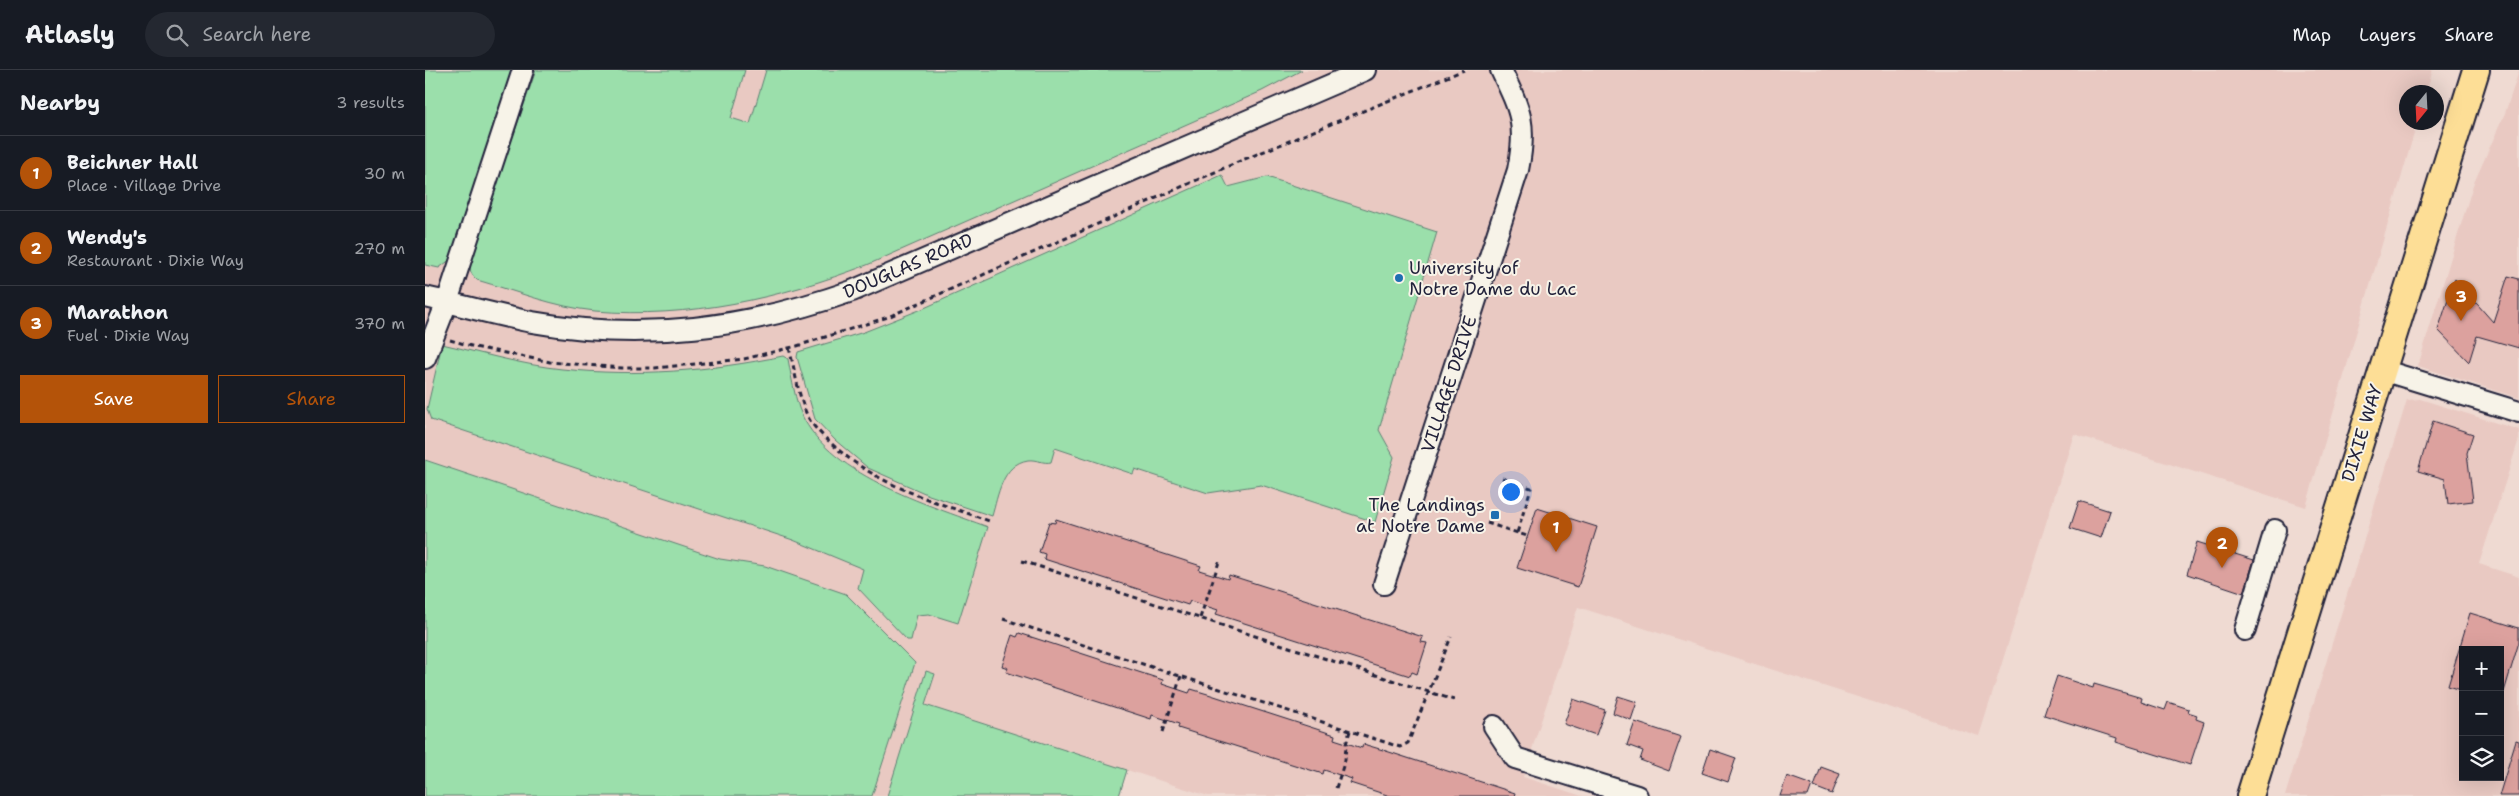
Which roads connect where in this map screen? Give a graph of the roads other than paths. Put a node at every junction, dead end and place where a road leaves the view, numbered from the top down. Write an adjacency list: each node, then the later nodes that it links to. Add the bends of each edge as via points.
1 (523, 70): 6 (street)
2 (1365, 70): 6 (street, DOUGLAS ROAD, via 853,291 803,309 693,330 629,332 532,322)
3 (1501, 70): 11 (street, VILLAGE DRIVE, via 1523,124 1518,170)
4 (2476, 70): 8 (main road, DIXIE WAY)
5 (425, 297): 6 (street, DOUGLAS ROAD)
6 (447, 302): 7 (street)
7 (425, 358)
8 (2382, 370): 9 (street); 15 (main road, DIXIE WAY)
9 (2519, 412)
10 (2275, 530): 12 (street)
11 (1384, 584)
12 (2245, 630)
13 (1494, 726): 14 (street, via 1515,758)
14 (1637, 796)
15 (2251, 796)

